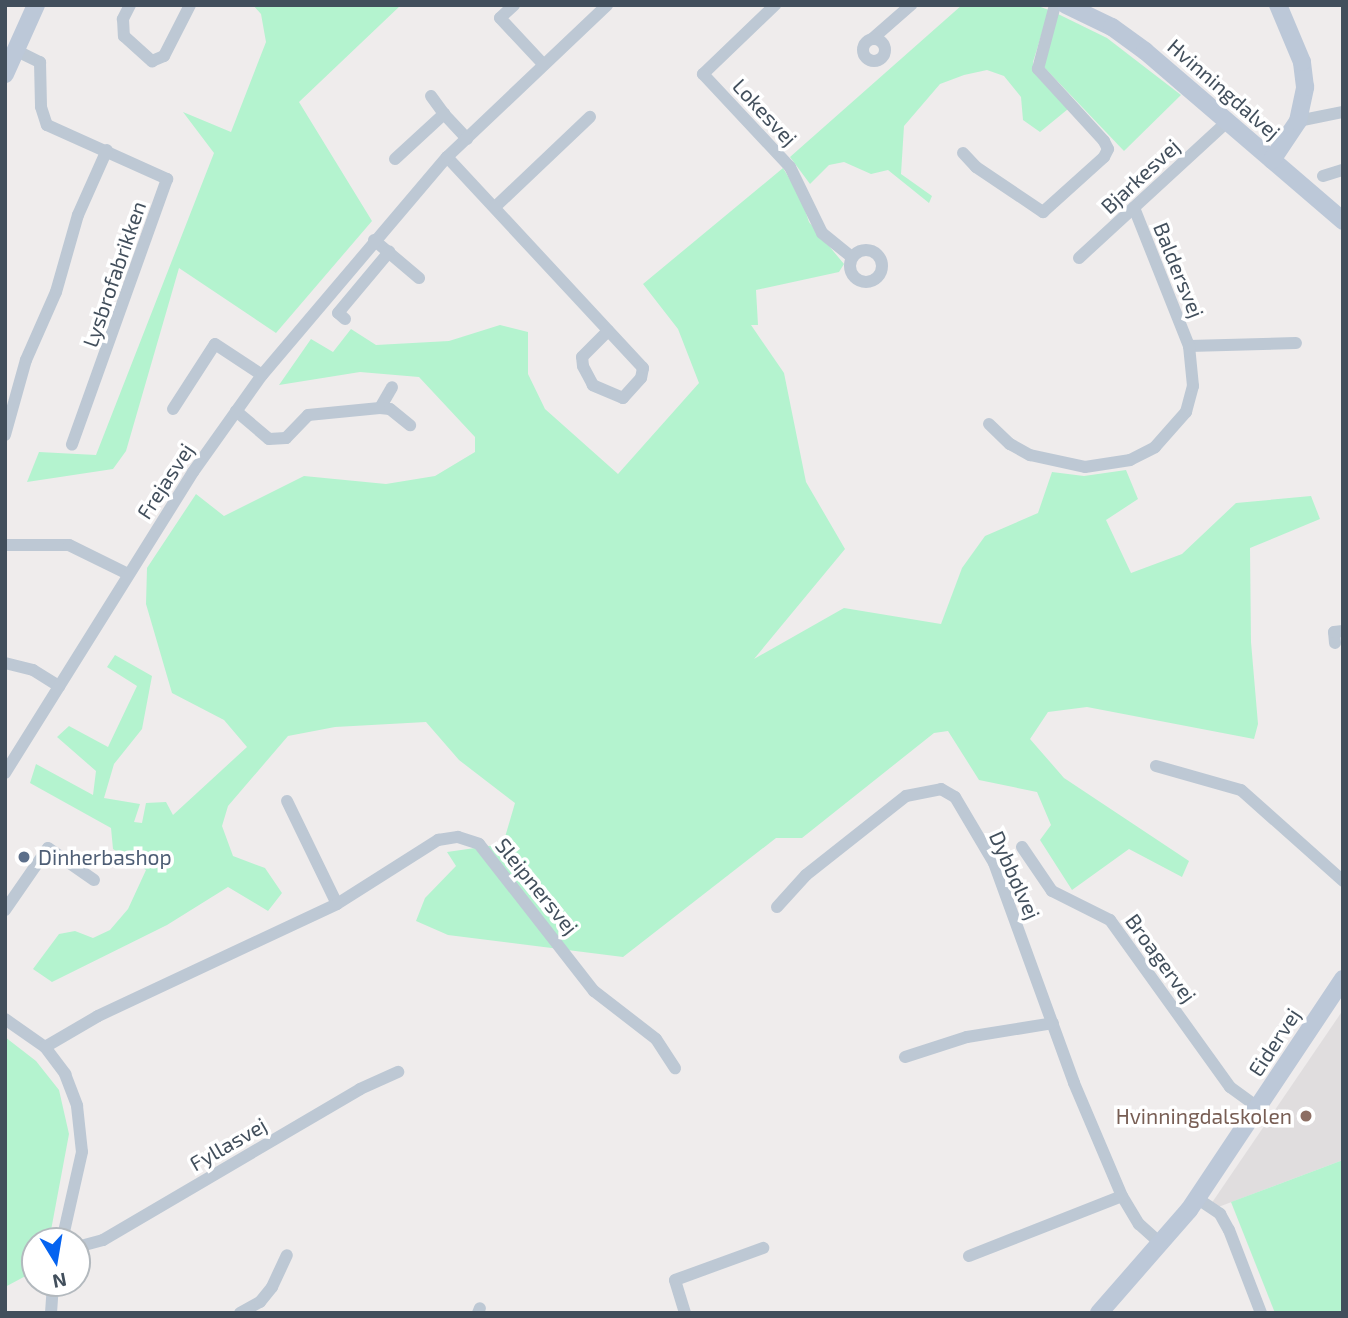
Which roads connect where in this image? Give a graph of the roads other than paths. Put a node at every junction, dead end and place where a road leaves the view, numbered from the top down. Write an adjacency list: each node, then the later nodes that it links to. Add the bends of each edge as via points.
1 (36, 5): 12 (street)
2 (130, 5): 3 (street, via 123,19 124,36 152,61 164,55)
3 (190, 5)
4 (514, 5): 13 (street, via 500,18)
5 (607, 5): 13 (street, Frejasvej)
6 (775, 5): 34 (street, Lokesvej, via 703,74 790,167 822,233)
7 (911, 5): 11 (street)
8 (1055, 5): 23 (street, via 1038,69 1104,141 1104,157 1043,212 976,167)
9 (1066, 5): 19 (street, Hvinningdalvej, via 1112,27)
10 (1278, 5): 20 (street, via 1302,62 1306,87)
11 (873, 39)
12 (15, 50): 14 (street); 22 (street, Lysbrofabrikken, via 40,62 41,107 47,125)
13 (543, 64): 21 (street, Frejasvej)
14 (5, 74)
15 (431, 96): 17 (street)
16 (1343, 112): 20 (street)
17 (444, 114): 21 (street); 25 (street)
18 (590, 117): 29 (street)
19 (1228, 121): 26 (street, Hvinningdalvej); 30 (street, Bjarkesvej)
20 (1298, 121): 26 (street)
21 (467, 139): 24 (street, Frejasvej)
22 (107, 150): 48 (street, via 78,215 56,292 26,360); 49 (street, Lysbrofabrikken, via 167,178)
23 (963, 153)
24 (447, 157): 29 (street); 32 (street, Frejasvej)
25 (395, 159)
26 (1272, 160): 31 (street, Hvinningdalvej)
27 (1343, 170): 28 (street)
28 (1323, 176)
29 (495, 207): 38 (street)
30 (1134, 208): 35 (street, Bjarkesvej); 40 (street, Baldersvej)
31 (1343, 221)
32 (374, 240): 33 (street); 41 (street, Frejasvej)
33 (389, 252): 36 (street); 37 (street, via 338,313)
34 (852, 257)
35 (1079, 258)
36 (419, 278)
37 (345, 319)
38 (608, 331): 38 (street, via 582,357 583,366 593,385 623,398 641,378 643,368)
39 (1296, 343): 40 (street, Baldersvej)
40 (1189, 346): 46 (street, Baldersvej, via 1193,386 1186,412 1155,447 1130,460 1085,467 1057,464 1010,444)
41 (262, 375): 44 (street, Frejasvej, via 215,344); 45 (street, Frejasvej)
42 (392, 387): 43 (street)
43 (380, 408): 45 (street, via 308,415 286,438 269,439); 47 (street)
44 (173, 409)
45 (236, 411): 51 (street, Frejasvej)
46 (989, 424)
47 (410, 425)
48 (5, 435)
49 (72, 444)
50 (5, 545): 51 (street, via 69,545)
51 (128, 574): 55 (street, Frejasvej)
52 (1343, 631): 53 (street, via 1334,632)
53 (1335, 643)
54 (5, 663): 55 (street, via 33,670)
55 (58, 686): 57 (street, Frejasvej)
56 (1156, 766): 61 (street, via 1241,790)
57 (5, 773)
58 (287, 800): 62 (street)
59 (1022, 846): 72 (street, Broagervej, via 1052,891 1110,920 1230,1087)
60 (94, 880): 64 (street, via 48,848)
61 (1343, 881)
62 (337, 904): 68 (street, Sleipnersvej, via 98,1016); 70 (street, Sleipnersvej, via 438,839 458,837 479,844 594,991 656,1039)
63 (777, 907): 67 (street, Dybbølvej, via 806,874 861,828 906,796 941,789 955,797 994,863)
64 (5, 910)
65 (1343, 979): 72 (street, Eidervej)
66 (5, 1019): 68 (street)
67 (1053, 1023): 69 (street, via 967,1037); 73 (street, Dybbølvej)
68 (45, 1047): 75 (street, via 65,1074 83,1130 79,1174)
69 (905, 1058)
70 (675, 1068)
71 (398, 1072): 76 (street, Fyllasvej, via 360,1089)
72 (1258, 1107): 74 (street, Eidervej)
73 (1122, 1196): 77 (street, Dybbølvej, via 1139,1224); 80 (street)
74 (1198, 1199): 77 (street, Eidervej); 84 (street, via 1220,1214 1230,1230)
75 (66, 1227)
76 (91, 1243)
77 (1162, 1245): 83 (street, Eidervej)
78 (763, 1248): 82 (street, via 675,1280)
79 (287, 1255): 81 (street, via 260,1302)
80 (969, 1256)
81 (240, 1313)
82 (685, 1313)
83 (1099, 1313)
84 (1261, 1313)

